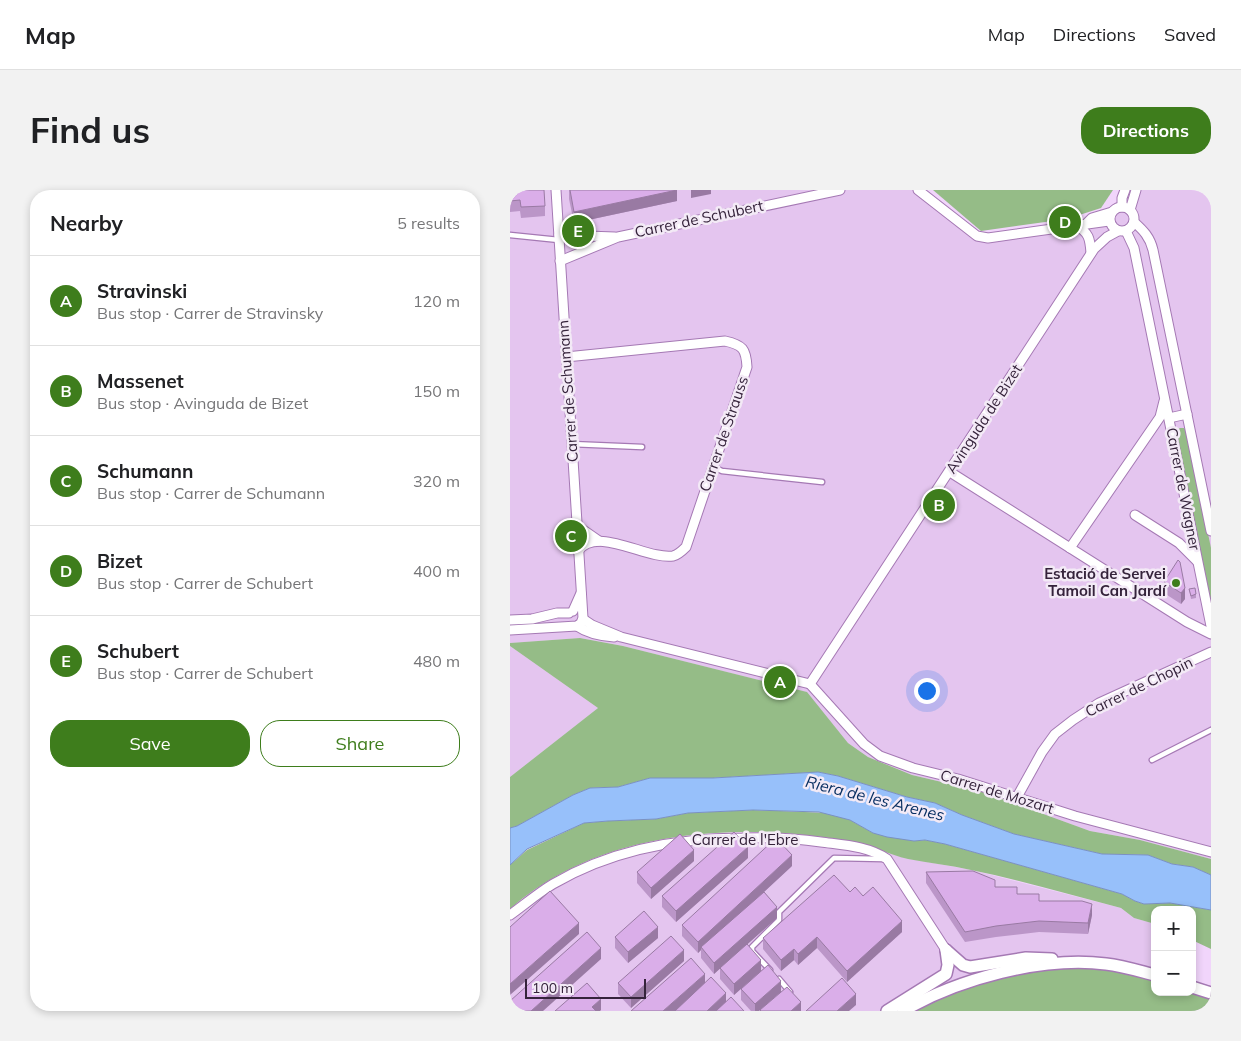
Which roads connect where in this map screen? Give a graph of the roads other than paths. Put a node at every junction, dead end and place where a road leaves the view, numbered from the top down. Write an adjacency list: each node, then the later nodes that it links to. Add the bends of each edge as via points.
1 (556, 190): 13 (street, Carrer de Schumann)
2 (840, 190): 12 (street, Carrer de Schubert)
3 (918, 190): 9 (street, via 977,236 988,238)
4 (1125, 190): 6 (street, via 1122,198)
5 (1136, 190): 6 (street)
6 (1126, 208): 7 (street); 8 (street, via 1132,213)
7 (1110, 219): 9 (street, via 1092,218 1086,224); 10 (street, via 1114,229); 14 (street, Avinguda de Bizet)
8 (1134, 222): 10 (street); 17 (street, Carrer de Wagner, via 1151,241)
9 (1076, 226): 14 (street, via 1085,230)
10 (1122, 231): 14 (street, Avinguda de Bizet, via 1107,237); 18 (street, Carrer de Wagner, via 1134,248)
11 (510, 235): 13 (lane)
12 (618, 237): 13 (street, Carrer de Schubert); 15 (street, Carrer de Schubert)
13 (559, 238): 15 (street, Carrer de Schumann)
14 (1093, 251): 24 (street, Avinguda de Bizet)
15 (560, 261): 16 (street, Carrer de Schumann)
16 (566, 357): 21 (street, Carrer de Schumann); 23 (street, Carrer de Strauss, via 725,341 738,344 744,349 747,367)
17 (1182, 393): 18 (street); 19 (street, Carrer de Wagner)
18 (1165, 398): 20 (street, Carrer de Wagner); 30 (street, via 1160,417)
19 (1187, 414): 20 (street, Carrer de Wagner); 28 (street, Carrer de Wagner)
20 (1169, 418): 32 (street, Carrer de Wagner)
21 (571, 444): 22 (lane); 27 (street, Carrer de Schumann)
22 (642, 447)
23 (713, 467): 25 (lane); 29 (street, Carrer de Strauss, via 686,548 679,554 665,556)
24 (950, 472): 30 (street); 41 (street, Avinguda de Bizet)
25 (822, 482)
26 (1135, 515): 32 (street, via 1179,543)
27 (576, 525): 29 (street, Carrer de Strauss); 31 (street, Carrer de Schumann)
28 (1211, 531)
29 (599, 541): 31 (street, via 582,545)
30 (1070, 548): 39 (street)
31 (578, 551): 33 (street, Carrer de Schumann)
32 (1197, 560): 37 (street, Carrer de Wagner)
33 (581, 593): 34 (street); 36 (street, Carrer de Schumann)
34 (571, 612): 35 (street); 36 (street, via 578,611); 36 (street, via 568,623)
35 (510, 620)
36 (579, 621): 38 (street); 41 (street, via 621,637)
37 (1210, 621)
38 (510, 630)
39 (1211, 634)
40 (1211, 652): 44 (street, Carrer de Chopin, via 1098,703 1073,720 1055,734)
41 (810, 684): 44 (street, Carrer de Mozart, via 864,744 880,756)
42 (1211, 730): 43 (lane)
43 (1152, 760)
44 (1017, 797): 45 (street, Carrer de Mozart)
45 (1211, 852)
46 (887, 859): 47 (street, Carrer de l'Ebre, via 867,849 800,839 771,837 669,842 575,872); 48 (street); 53 (lane, via 834,858 780,912 779,920 752,947 752,951)
47 (510, 915)
48 (946, 950): 49 (main road, via 970,968 1026,958); 54 (main road, via 946,974)
49 (1075, 962): 50 (main road, via 1111,965); 55 (main road, via 1025,968 970,982)
50 (1151, 974)
51 (1196, 988): 52 (main road)
52 (1211, 993)
53 (795, 998)
54 (887, 1011)
55 (903, 1011)

